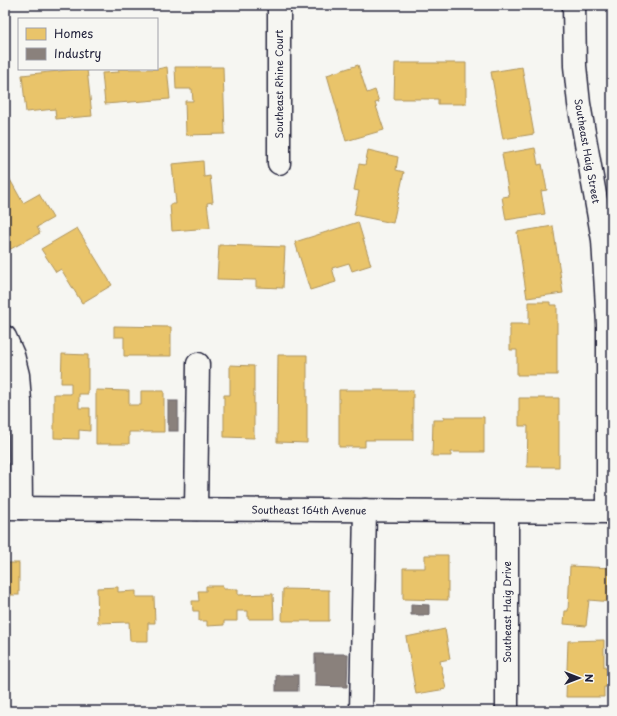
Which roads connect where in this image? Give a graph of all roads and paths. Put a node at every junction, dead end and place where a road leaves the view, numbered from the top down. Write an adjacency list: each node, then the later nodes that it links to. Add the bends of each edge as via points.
1 (279, 5): 3 (street, Southeast Rhine Court)
2 (574, 5): 10 (street, Southeast Haig Street, via 575,66 579,104 602,240 607,293)
3 (279, 163)
4 (5, 337): 6 (street, via 18,375 20,401)
5 (198, 364): 7 (street)
6 (13, 508): 7 (street, Southeast 164th Avenue)
7 (196, 509): 8 (street, Southeast 164th Avenue)
8 (365, 510): 9 (street, Southeast 164th Avenue); 11 (street)
9 (507, 512): 10 (street, Southeast 164th Avenue); 12 (street, Southeast Haig Drive)
10 (610, 512)
11 (361, 711)
12 (507, 711)

